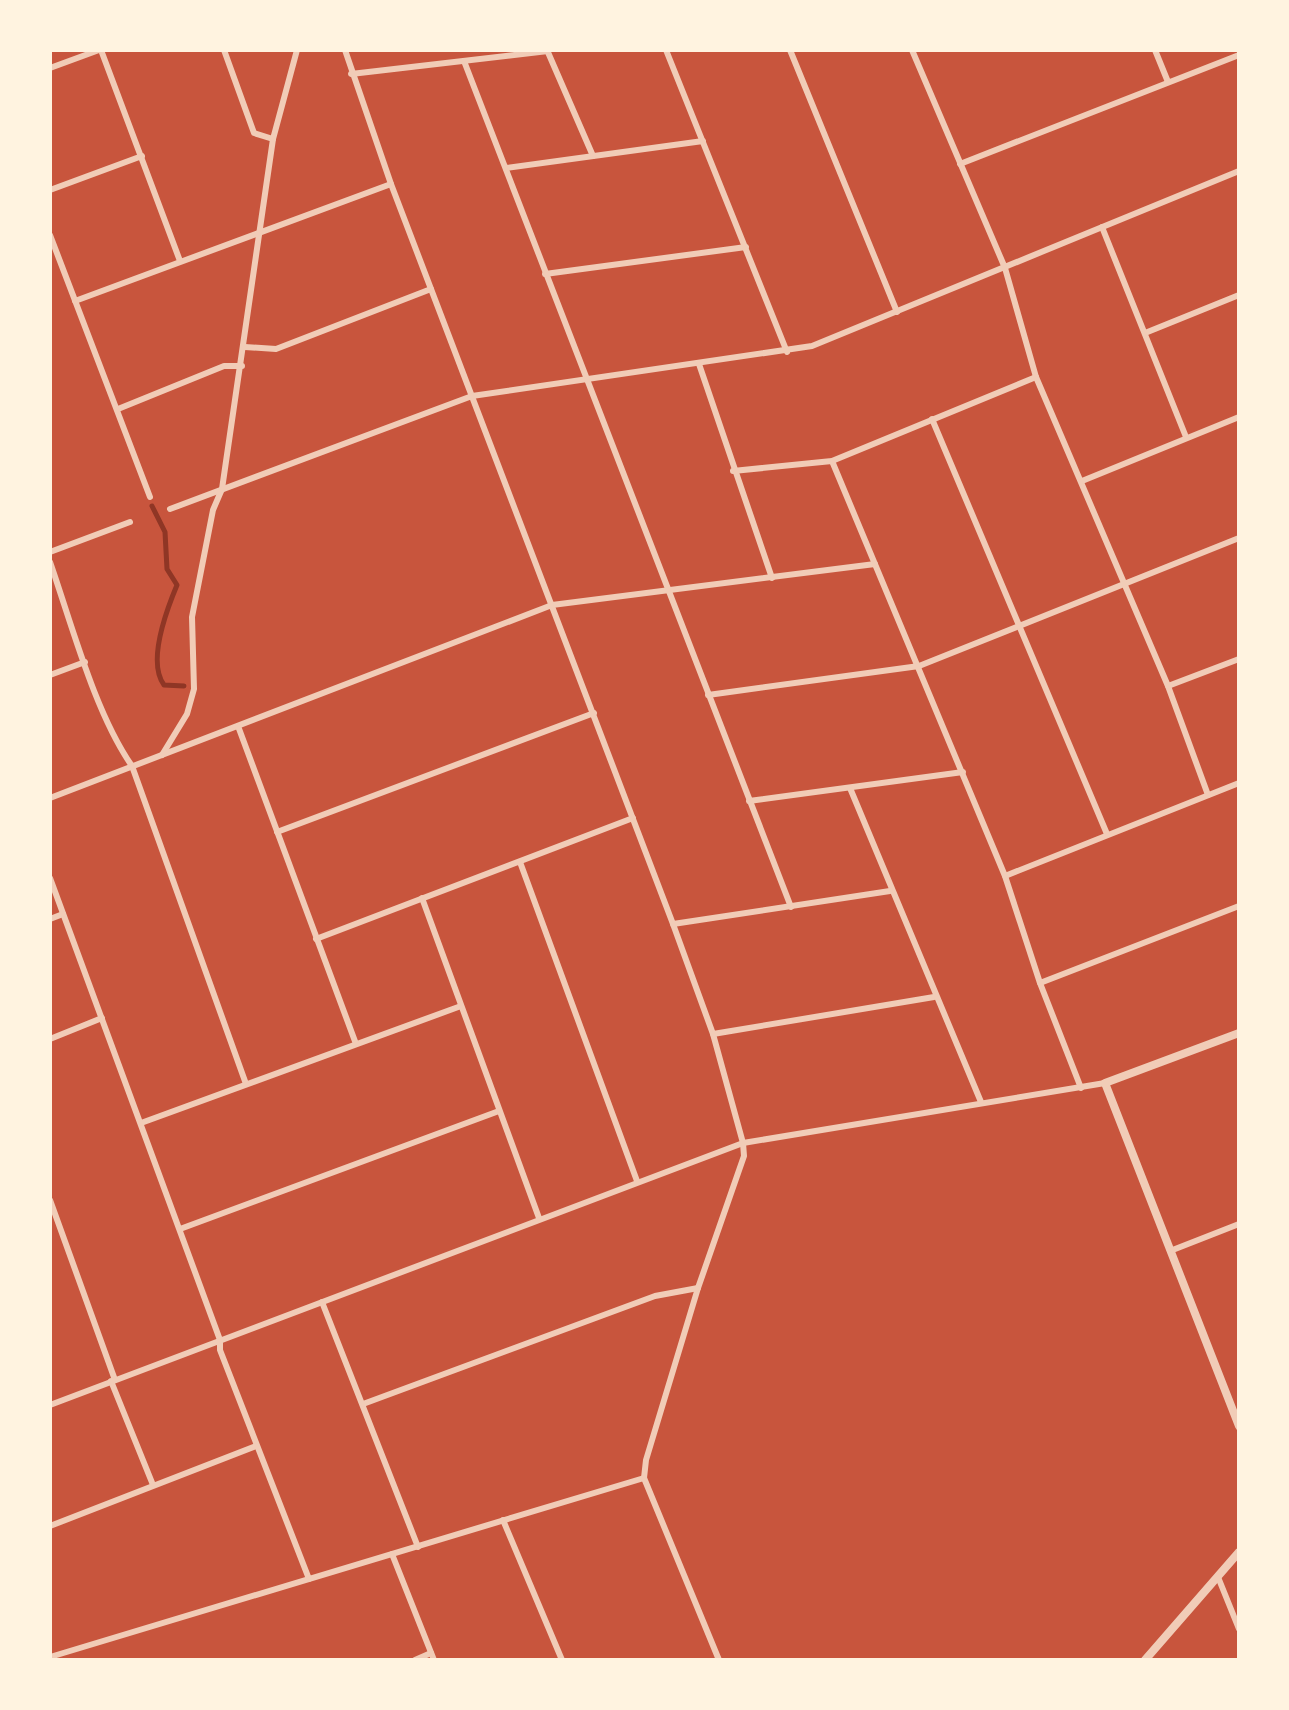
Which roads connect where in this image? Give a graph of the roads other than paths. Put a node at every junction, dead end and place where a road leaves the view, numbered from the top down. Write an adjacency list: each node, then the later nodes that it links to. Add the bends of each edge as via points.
1 (100, 50): 12 (street); 17 (street)
2 (224, 50): 15 (street, via 254,133)
3 (297, 50): 15 (street)
4 (345, 50): 13 (street)
5 (548, 50): 11 (street); 18 (street)
6 (666, 50): 16 (street)
7 (790, 50): 34 (street)
8 (912, 50): 19 (street)
9 (1155, 50): 14 (street)
10 (1239, 55): 14 (street)
11 (464, 61): 13 (street); 20 (street)
12 (50, 68)
13 (351, 74): 22 (street)
14 (1168, 82): 19 (street)
15 (273, 139): 25 (street)
16 (703, 141): 18 (street); 27 (street)
17 (142, 156): 23 (street); 28 (street)
18 (593, 156): 20 (street)
19 (960, 164): 29 (street)
20 (506, 168): 30 (street)
21 (1239, 171): 24 (street)
22 (391, 184): 25 (street); 31 (street)
23 (50, 190)
24 (1102, 227): 29 (street); 35 (street)
25 (260, 234): 28 (street); 36 (street)
26 (50, 235): 33 (street)
27 (746, 247): 30 (street); 37 (street)
28 (180, 261): 33 (street)
29 (1005, 268): 34 (street); 40 (street)
30 (545, 274): 41 (street)
31 (431, 289): 36 (street, via 276,349); 42 (street)
32 (1239, 295): 35 (street)
33 (75, 301): 43 (street)
34 (897, 312): 37 (street)
35 (1145, 333): 46 (street)
36 (245, 347): 39 (street)
37 (787, 352): 38 (street)
38 (699, 364): 41 (street); 48 (street)
39 (242, 366): 43 (street, via 224,366); 50 (street)
40 (1036, 377): 45 (street); 49 (street)
41 (585, 379): 42 (street); 60 (street)
42 (472, 396): 50 (street); 61 (street)
43 (118, 409): 51 (street)
44 (1239, 417): 46 (street)
45 (932, 419): 47 (street); 62 (street)
46 (1186, 437): 49 (street)
47 (832, 461): 48 (street); 57 (street)
48 (733, 471): 58 (street)
49 (1082, 481): 59 (street)
50 (222, 489): 52 (street); 71 (street, via 192,617 194,689 187,714)
51 (150, 497)
52 (170, 509)
53 (130, 522): 55 (street)
54 (1239, 538): 59 (street)
55 (50, 552)
56 (50, 562): 64 (street)
57 (875, 564): 58 (street); 65 (street)
58 (772, 578): 60 (street)
59 (1124, 584): 62 (street); 67 (street)
60 (666, 590): 61 (street); 68 (street)
61 (552, 605): 69 (street); 70 (street)
62 (1019, 627): 65 (street); 81 (street)
63 (1239, 659): 67 (street)
64 (85, 662): 66 (street); 72 (street)
65 (919, 666): 68 (street); 73 (street)
66 (50, 675)
67 (1168, 686): 76 (street)
68 (708, 695): 78 (street)
69 (594, 713): 79 (street); 80 (street)
70 (238, 726): 71 (street); 80 (street)
71 (162, 755): 72 (street)
72 (132, 766): 77 (street); 102 (street)
73 (963, 772): 75 (street); 83 (street)
74 (1239, 783): 76 (street)
75 (850, 788): 78 (street); 85 (street)
76 (1208, 795): 81 (street)
77 (50, 798)
78 (749, 801): 88 (street)
79 (633, 818): 82 (street); 91 (street)
80 (277, 832): 92 (street)
81 (1107, 834): 83 (street)
82 (520, 862): 86 (street); 108 (street)
83 (1005, 876): 93 (street)
84 (50, 878): 89 (street)
85 (890, 891): 88 (street); 94 (street)
86 (422, 898): 92 (street); 95 (street)
87 (1239, 906): 93 (street)
88 (791, 907): 91 (street)
89 (63, 914): 90 (street); 96 (street)
90 (50, 919)
91 (673, 924): 98 (street)
92 (316, 939): 100 (street)
93 (1040, 983): 103 (street)
94 (934, 997): 98 (street); 104 (street)
95 (461, 1006): 100 (street); 105 (street)
96 (102, 1018): 99 (street); 106 (street)
97 (1239, 1033): 101 (street)
98 (713, 1034): 107 (street)
99 (50, 1039)
100 (356, 1044): 102 (street)
101 (1105, 1083): 103 (street); 113 (street)
102 (246, 1084): 106 (street)
103 (1081, 1088): 104 (street)
104 (981, 1102): 107 (street)
105 (499, 1111): 110 (street); 112 (street)
106 (141, 1123): 112 (street)
107 (743, 1143): 108 (street); 114 (street, via 744,1156)
108 (637, 1181): 110 (street)
109 (50, 1200): 117 (street)
110 (539, 1218): 115 (street)
111 (1239, 1224): 113 (street)
112 (180, 1229): 116 (street)
113 (1170, 1251): 120 (street)
114 (698, 1288): 118 (street, via 655,1296); 123 (street)
115 (322, 1302): 116 (street); 118 (street)
116 (220, 1340): 117 (street); 122 (street)
117 (113, 1380): 119 (street); 124 (street)
118 (363, 1404): 127 (street)
119 (50, 1405)
120 (1236, 1408): 121 (street)
121 (1239, 1426)
122 (256, 1446): 124 (street); 131 (street)
123 (644, 1478): 125 (street); 137 (street)
124 (153, 1485): 126 (street)
125 (503, 1520): 127 (street); 136 (street)
126 (50, 1526)
127 (418, 1547): 129 (street)
128 (1239, 1552): 130 (street)
129 (392, 1554): 131 (street); 133 (street)
130 (1218, 1577): 132 (street); 138 (street)
131 (309, 1579): 134 (street)
132 (1239, 1629)
133 (433, 1656): 135 (street)
134 (50, 1659)
135 (415, 1660)
136 (562, 1660)
137 (719, 1660)
138 (1145, 1660)

